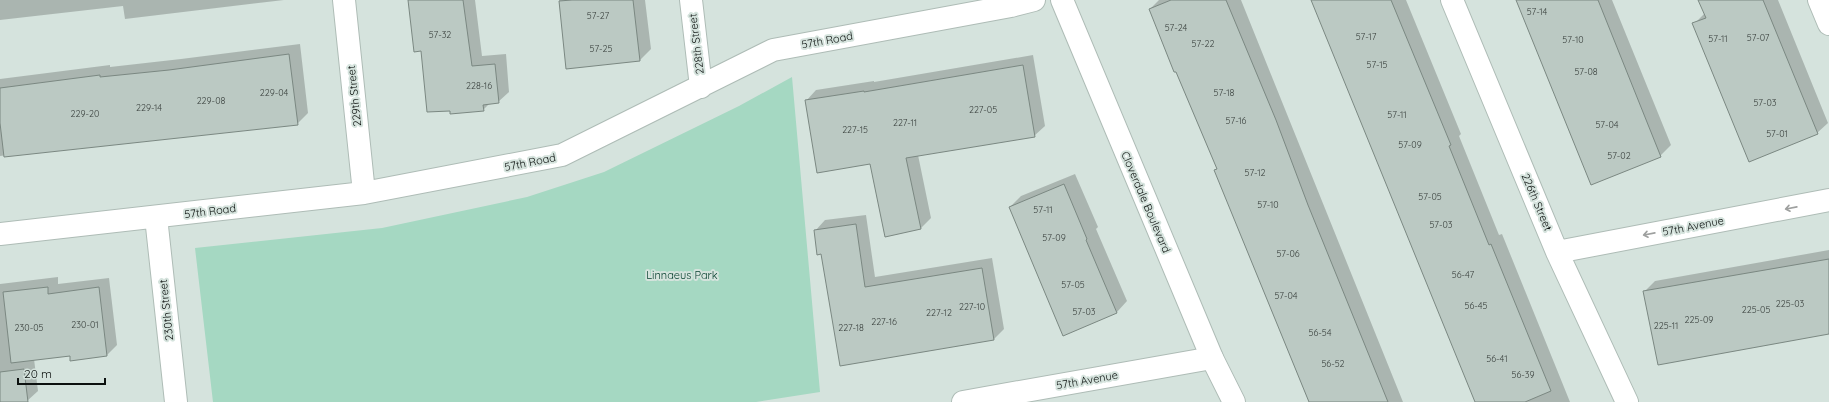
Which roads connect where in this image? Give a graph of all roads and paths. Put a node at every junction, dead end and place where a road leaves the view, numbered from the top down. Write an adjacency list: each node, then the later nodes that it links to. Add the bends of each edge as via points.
1 (344, 0): 9 (street, 229th Street)
2 (691, 0): 8 (street, 228th Street)
3 (1034, 0): 8 (street, 57th Road, via 773,50)
4 (1062, 0): 14 (street, Cloverdale Boulevard)
5 (1452, 0): 13 (street, 226th Street)
6 (1819, 0): 7 (street)
7 (1829, 24)
8 (701, 87): 9 (street, 57th Road, via 562,156)
9 (364, 193): 11 (street, 57th Road)
10 (1829, 200): 13 (street, 57th Avenue, one-way to 13)
11 (156, 217): 12 (street, 57th Road); 15 (street, 230th Street)
12 (0, 234)
13 (1557, 252): 18 (street, 226th Street)
14 (1212, 358): 16 (street, 57th Avenue); 17 (street, Cloverdale Boulevard)
15 (176, 402)
16 (963, 402)
17 (1234, 402)
18 (1627, 402)

